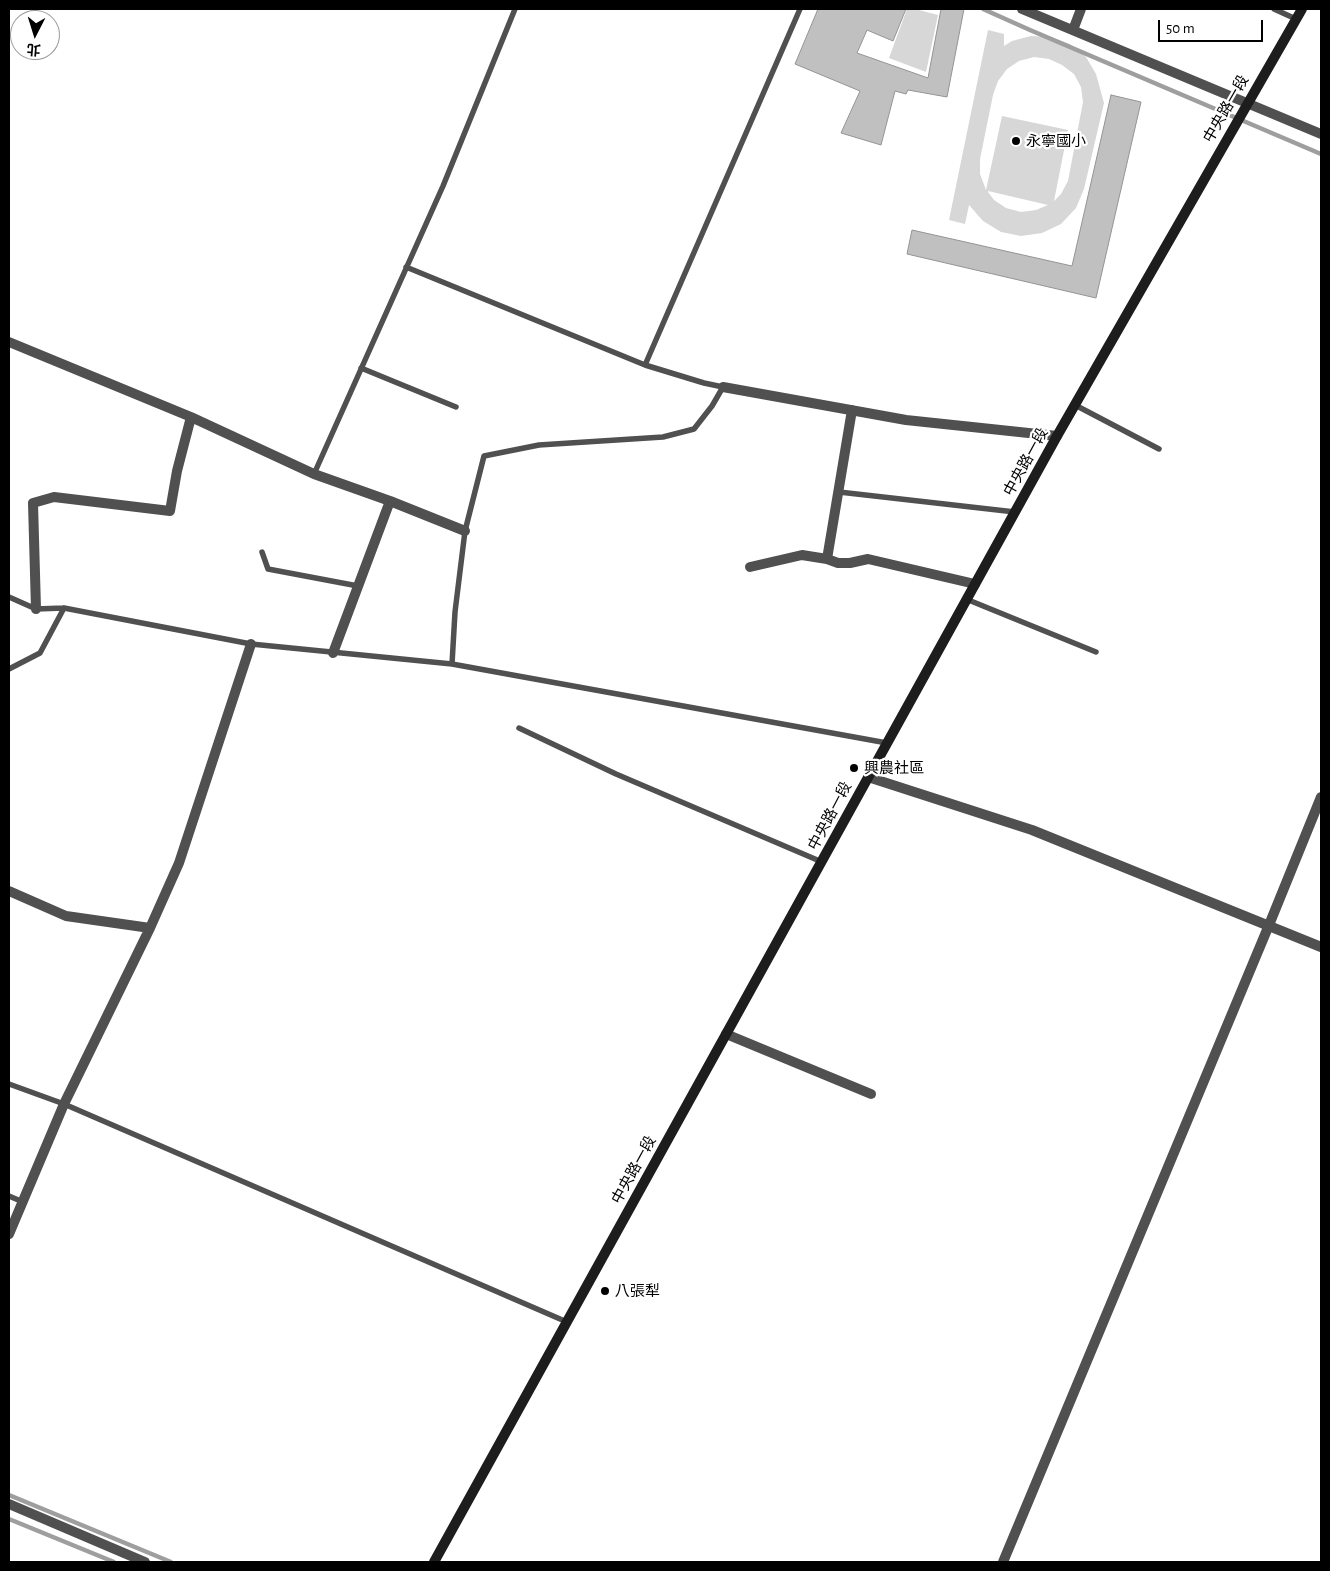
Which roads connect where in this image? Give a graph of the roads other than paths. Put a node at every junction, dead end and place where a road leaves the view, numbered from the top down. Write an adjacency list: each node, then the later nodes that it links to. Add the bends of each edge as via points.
1 (515, 9): 11 (lane, via 443,186)
2 (800, 9): 13 (lane)
3 (1022, 9): 8 (street)
4 (1081, 9): 8 (street)
5 (1274, 9): 7 (lane)
6 (1302, 9): 7 (street, 中央路一段)
7 (1296, 19): 9 (street, 中央路一段)
8 (1073, 30): 9 (street)
9 (1247, 102): 10 (street); 16 (street, 中央路一段)
10 (1321, 134)
11 (406, 267): 13 (lane); 14 (lane)
12 (9, 342): 19 (street)
13 (645, 365): 15 (lane)
14 (361, 368): 17 (lane); 22 (lane)
15 (724, 387): 18 (street); 26 (lane, via 694,429 663,437 539,445 484,456)
16 (1075, 405): 20 (street, 中央路一段); 21 (lane)
17 (456, 407)
18 (852, 410): 20 (street, via 906,420); 23 (street)
19 (191, 417): 22 (street); 35 (street, via 170,511 54,497 32,503)
20 (1057, 436): 25 (street, 中央路一段)
21 (1159, 450)
22 (314, 474): 24 (street)
23 (839, 492): 25 (lane); 28 (street)
24 (390, 501): 26 (street); 31 (street)
25 (1015, 512): 30 (street, 中央路一段)
26 (465, 531): 39 (lane, via 454,612)
27 (262, 552): 31 (lane, via 268,569)
28 (827, 559): 29 (street, via 802,555); 30 (street, via 850,563 868,559)
29 (750, 567)
30 (975, 584): 33 (street, 中央路一段)
31 (358, 586): 38 (street)
32 (9, 597): 35 (lane)
33 (966, 599): 37 (lane); 42 (street, 中央路一段)
34 (64, 608): 35 (lane); 36 (lane); 40 (lane, via 40,653)
35 (36, 609)
36 (251, 644): 38 (lane); 48 (street, via 179,863)
37 (1096, 652)
38 (333, 653): 39 (lane)
39 (452, 664): 42 (lane)
40 (9, 669)
41 (519, 728): 45 (lane, via 616,774)
42 (887, 743): 43 (street, 中央路一段)
43 (868, 777): 45 (street, 中央路一段); 47 (street, via 1032,830)
44 (1321, 797): 47 (street)
45 (822, 862): 50 (street, 中央路一段)
46 (9, 890): 48 (street, via 66,916)
47 (1269, 925): 49 (street); 61 (street)
48 (150, 928): 53 (street)
49 (1321, 947)
50 (726, 1034): 52 (street); 57 (street, 中央路一段)
51 (9, 1084): 53 (lane)
52 (871, 1094)
53 (64, 1104): 55 (street); 57 (lane)
54 (9, 1196): 55 (lane)
55 (23, 1202): 56 (street)
56 (9, 1234)
57 (567, 1322): 60 (street, 中央路一段)
58 (9, 1504): 59 (street)
59 (145, 1562)
60 (434, 1562)
61 (1004, 1562)

